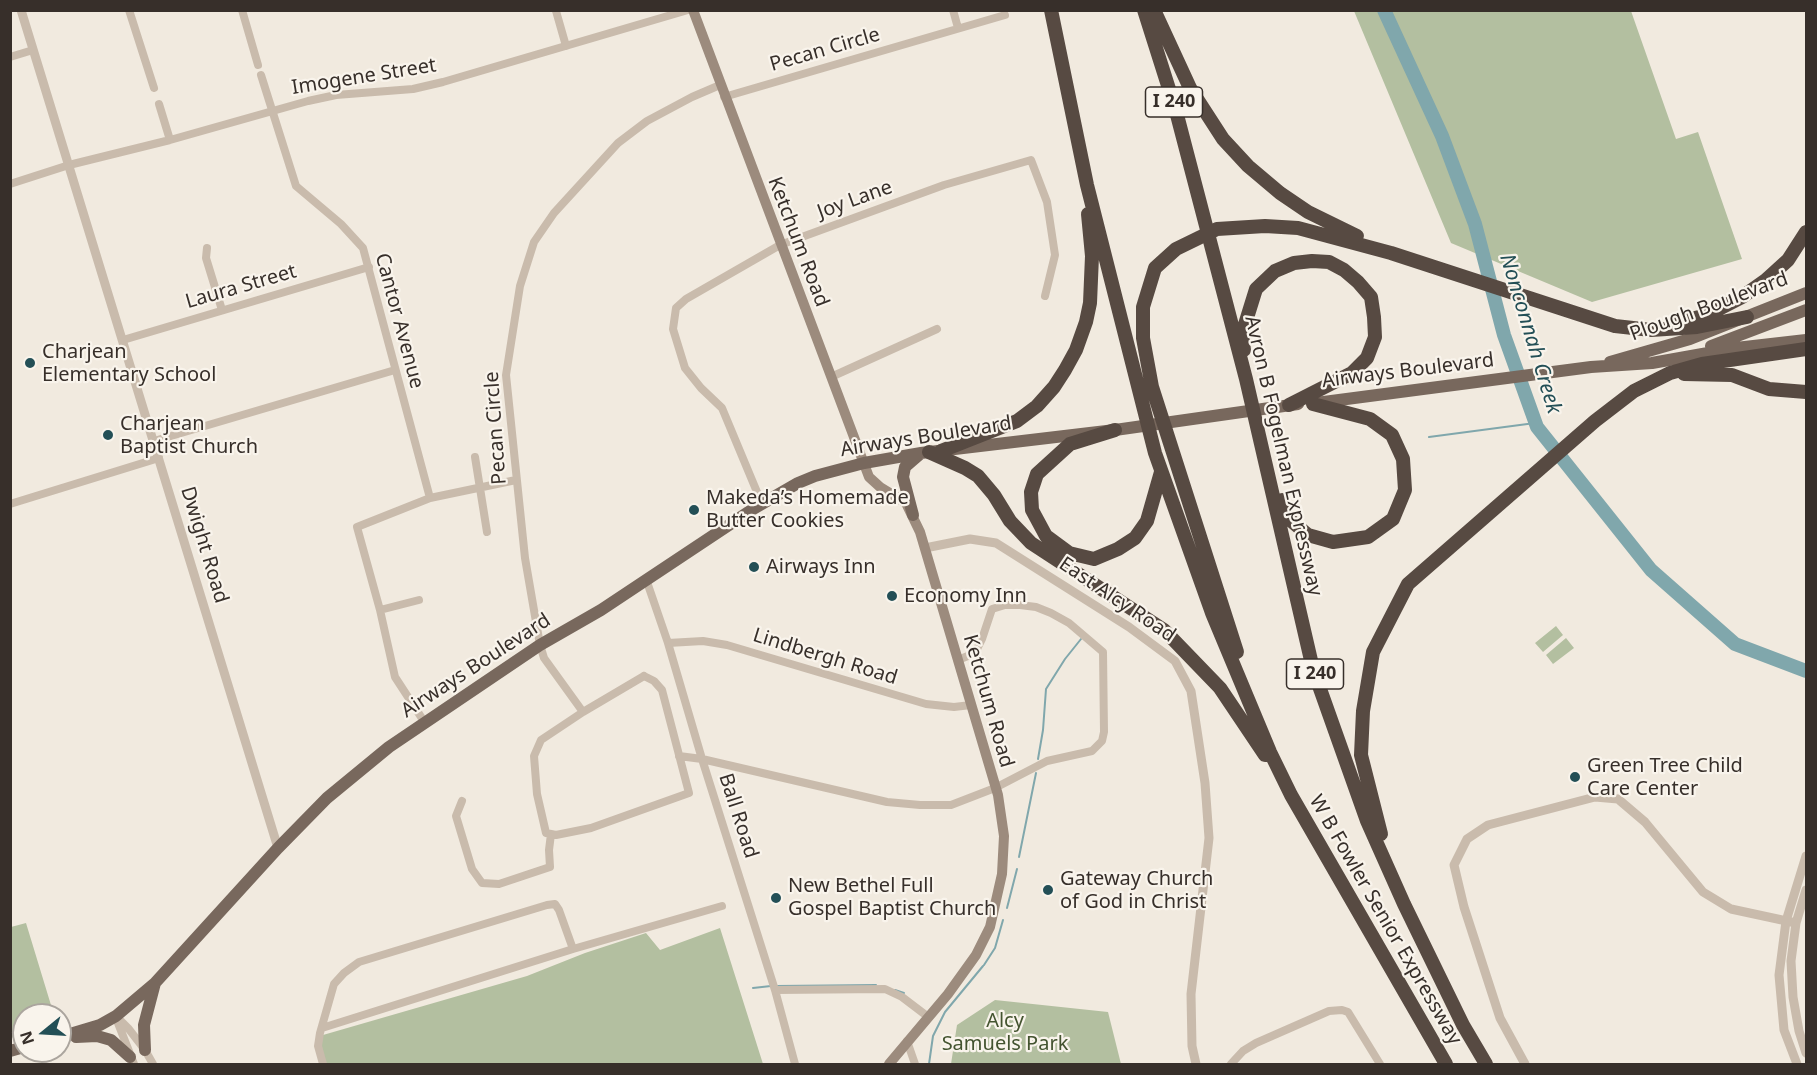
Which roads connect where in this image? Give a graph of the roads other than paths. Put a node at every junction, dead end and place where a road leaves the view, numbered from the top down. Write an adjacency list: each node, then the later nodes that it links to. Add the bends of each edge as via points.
1 (21, 10): 14 (street, Dwight Road)
2 (129, 10): 19 (street)
3 (688, 10): 13 (street, Imogene Street)
4 (693, 10): 18 (main road, Ketchum Road)
5 (953, 10): 12 (street)
6 (1051, 10): 26 (highway)
7 (1144, 10): 47 (highway, Avron B Fogelman Expressway / I 240, via 1176,111)
8 (1154, 10): 30 (highway, via 1190,88 1223,139 1248,166 1308,212)
9 (242, 11): 16 (street)
10 (556, 11): 13 (street)
11 (1005, 15): 12 (street, Pecan Circle)
12 (958, 28): 20 (street, Pecan Circle)
13 (566, 46): 22 (street, Imogene Street, via 428,86 336,95)
14 (33, 50): 15 (street); 24 (street, Dwight Road)
15 (10, 57)
16 (258, 65)
17 (261, 75): 22 (street, Cantor Avenue)
18 (720, 85): 20 (main road, Ketchum Road); 60 (street, Pecan Circle, via 647,121 618,143 554,213 534,242 520,286 506,375)
19 (154, 88)
20 (724, 97): 28 (main road, Ketchum Road)
21 (159, 104): 23 (street)
22 (271, 111): 23 (street, Imogene Street); 31 (street, Cantor Avenue, via 296,186 363,248)
23 (170, 140): 24 (street, Imogene Street)
24 (69, 165): 25 (street, Imogene Street); 39 (street, Dwight Road)
25 (10, 184)
26 (1088, 185): 48 (highway); 54 (highway, via 1090,303 1076,350 1065,370 1037,406 1017,421)
27 (1806, 232): 38 (highway, via 1788,260 1742,297 1707,315)
28 (780, 245): 33 (street, Joy Lane, via 944,185 1031,160 1047,202 1055,255); 46 (main road, Ketchum Road); 64 (street, Joy Lane, via 686,299 676,309 673,329 684,368 722,408)
29 (207, 248): 34 (street, via 206,258)
30 (1397, 254): 38 (highway, via 1569,313 1615,326); 48 (highway, via 1298,228 1265,226 1217,229 1176,249 1155,268 1143,307)
31 (369, 267): 34 (street, Laura Street); 44 (street, Cantor Avenue)
32 (1806, 293): 36 (main road, Plough Boulevard)
33 (1046, 296)
34 (222, 310): 39 (street, Laura Street)
35 (1806, 310): 42 (main road, Plough Boulevard, via 1721,343)
36 (1748, 317): 38 (highway, via 1697,327); 43 (main road, Plough Boulevard, via 1690,339)
37 (937, 329): 46 (street)
38 (1651, 330)
39 (123, 340): 53 (street, Dwight Road)
40 (1806, 340): 42 (main road, Airways Boulevard)
41 (1806, 349): 45 (highway, via 1702,364)
42 (1652, 363): 43 (main road, Airways Boulevard)
43 (1591, 367): 50 (main road, Airways Boulevard)
44 (395, 370): 53 (street); 62 (street, Cantor Avenue)
45 (1670, 373): 49 (highway, via 1732,375 1770,389); 87 (highway, via 1634,391 1595,421 1408,584 1373,652 1363,711 1361,755)
46 (831, 377): 58 (main road, Ketchum Road)
47 (1246, 379): 51 (highway, via 1242,334 1256,289 1275,271 1294,263 1329,262 1344,270 1371,297 1375,337 1367,358 1352,373); 57 (highway, Avron B Fogelman Expressway / I 240)
48 (1145, 389): 59 (highway); 75 (highway, via 1173,456 1238,654)
49 (1806, 393)
50 (1312, 404): 51 (main road, Airways Boulevard); 57 (highway, via 1370,419 1392,435 1403,459 1405,490 1393,519 1368,537 1349,541 1333,542 1308,535 1289,519)
51 (1289, 405): 52 (main road, Airways Boulevard)
52 (1115, 430): 54 (main road, Airways Boulevard); 59 (highway, via 1070,444 1037,474 1031,492 1032,510 1046,536 1069,553 1094,559 1118,549 1135,538 1147,521)
53 (154, 441): 56 (street, Dwight Road)
54 (930, 452): 58 (main road, Airways Boulevard); 65 (main road, via 905,467 903,477); 81 (highway, via 978,476 1031,543 1164,630 1220,688)
55 (475, 457): 61 (street)
56 (159, 458): 63 (street); 84 (street, Dwight Road)
57 (1266, 460): 87 (highway, Avron B Fogelman Expressway / I 240, via 1313,669 1367,820)
58 (864, 463): 64 (main road, Airways Boulevard, via 804,480); 65 (main road, Ketchum Road, via 869,477 906,503)
59 (1161, 472): 75 (highway)
60 (516, 480): 61 (street); 72 (street, Pecan Circle)
61 (480, 487): 62 (street); 66 (street)
62 (430, 498): 70 (street, via 357,527)
63 (10, 504)
64 (762, 504): 68 (main road, Airways Boulevard)
65 (913, 514): 67 (main road, Ketchum Road)
66 (487, 532)
67 (925, 548): 73 (main road, Ketchum Road); 108 (street, East Alcy Road, via 970,539 996,543 1129,627 1175,661 1191,691 1209,838 1191,994)
68 (646, 579): 71 (street, Ball Road); 72 (main road, Airways Boulevard)
69 (419, 600): 70 (street)
70 (380, 610): 77 (street, via 395,677)
71 (668, 643): 74 (street, Lindbergh Road, via 703,641 727,645 927,704); 79 (street, Ball Road)
72 (540, 645): 76 (street, Pecan Circle, via 544,658); 77 (main road, Airways Boulevard)
73 (958, 660): 74 (main road, Ketchum Road); 80 (street, via 975,653 992,609 1005,605 1036,607 1051,613 1103,652 1104,732 1099,746 1047,761)
74 (972, 705): 80 (main road, Ketchum Road)
75 (1252, 709): 81 (highway)
76 (583, 712): 78 (street, via 644,676 662,690); 83 (street, via 541,740 534,756 537,794 546,833)
77 (425, 723): 84 (main road, Airways Boulevard, via 327,798)
78 (680, 756): 79 (street); 83 (street, via 689,793 591,828)
79 (702, 759): 80 (street, via 887,802 951,805); 93 (street, Ball Road)
80 (996, 788): 95 (main road, Ketchum Road, via 1004,847 990,927 976,955)
81 (1291, 795): 111 (highway, W B Fowler Senior Expressway)
82 (462, 801): 83 (street, via 456,816 472,869 482,883 499,884 550,867)
83 (551, 834)
84 (278, 848): 92 (main road, Airways Boulevard)
85 (1806, 856): 89 (street)
86 (1806, 890): 90 (street)
87 (1404, 904): 112 (highway, W B Fowler Senior Expressway / I 240)
88 (722, 906): 91 (street)
89 (1786, 921): 90 (street); 113 (street, via 1731,909 1703,892 1645,822 1618,799 1594,797 1488,825 1467,839 1454,866 1500,1018); 114 (street, via 1779,975 1784,1030)
90 (1796, 923): 101 (street, via 1791,961 1793,997)
91 (573, 949): 96 (street); 96 (street, via 555,904 504,916 359,962 334,984)
92 (155, 983): 94 (main road, Airways Boulevard); 100 (main road, via 144,1025)
93 (774, 986): 95 (street, via 885,989); 105 (street, Ball Road)
94 (116, 1016): 97 (main road, Airways Boulevard); 100 (street); 102 (street)
95 (927, 1016): 99 (main road, Ketchum Road)
96 (322, 1028): 104 (street, via 318,1046)
97 (72, 1034)
98 (72, 1037): 102 (main road, via 97,1036 111,1041)
99 (907, 1041): 106 (main road, Ketchum Road); 107 (street)
100 (145, 1050): 103 (street)
101 (1806, 1053)
102 (132, 1061)
103 (153, 1065)
104 (323, 1065)
105 (795, 1065)
106 (889, 1065)
107 (915, 1065)
108 (1196, 1065)
109 (1231, 1065): 110 (street, via 1256,1043 1329,1011 1342,1010 1348,1012)
110 (1380, 1065)
111 (1446, 1065)
112 (1486, 1065)
113 (1526, 1065)
114 (1797, 1065)

